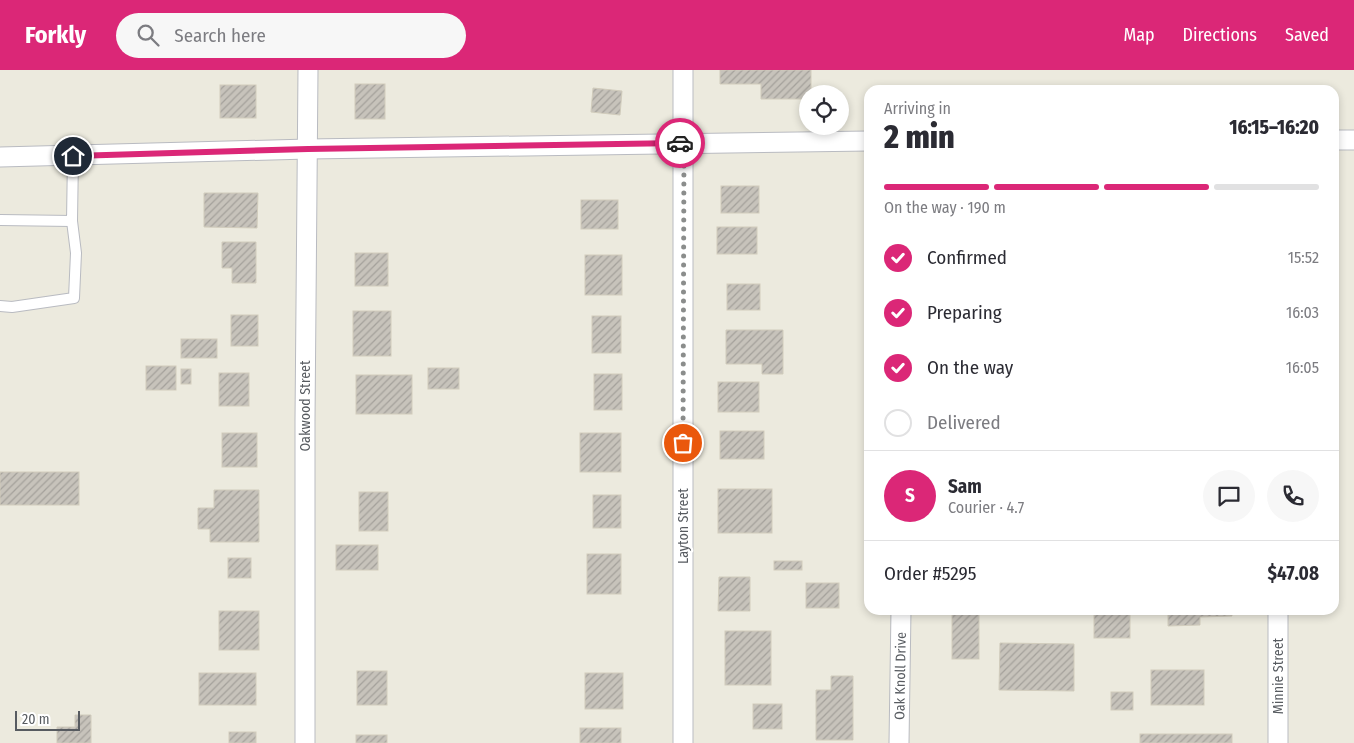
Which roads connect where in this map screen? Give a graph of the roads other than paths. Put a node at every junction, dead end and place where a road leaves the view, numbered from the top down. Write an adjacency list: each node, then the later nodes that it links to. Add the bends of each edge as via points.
1 (308, 70): 7 (street, Oakwood Street)
2 (683, 70): 6 (street, Layton Street)
3 (1339, 140): 4 (street)
4 (1354, 140)
5 (864, 141): 6 (street)
6 (684, 143): 7 (street); 16 (street, Layton Street)
7 (308, 149): 8 (street); 15 (street, Oakwood Street, via 304,421)
8 (73, 156): 9 (street); 11 (lane)
9 (0, 157)
10 (0, 220): 11 (lane)
11 (72, 221): 12 (lane, via 76,253 74,298)
12 (0, 306)
13 (901, 615): 17 (street, Oak Knoll Drive)
14 (1278, 615): 18 (street, Minnie Street)
15 (305, 743)
16 (683, 743)
17 (899, 743)
18 (1278, 743)

